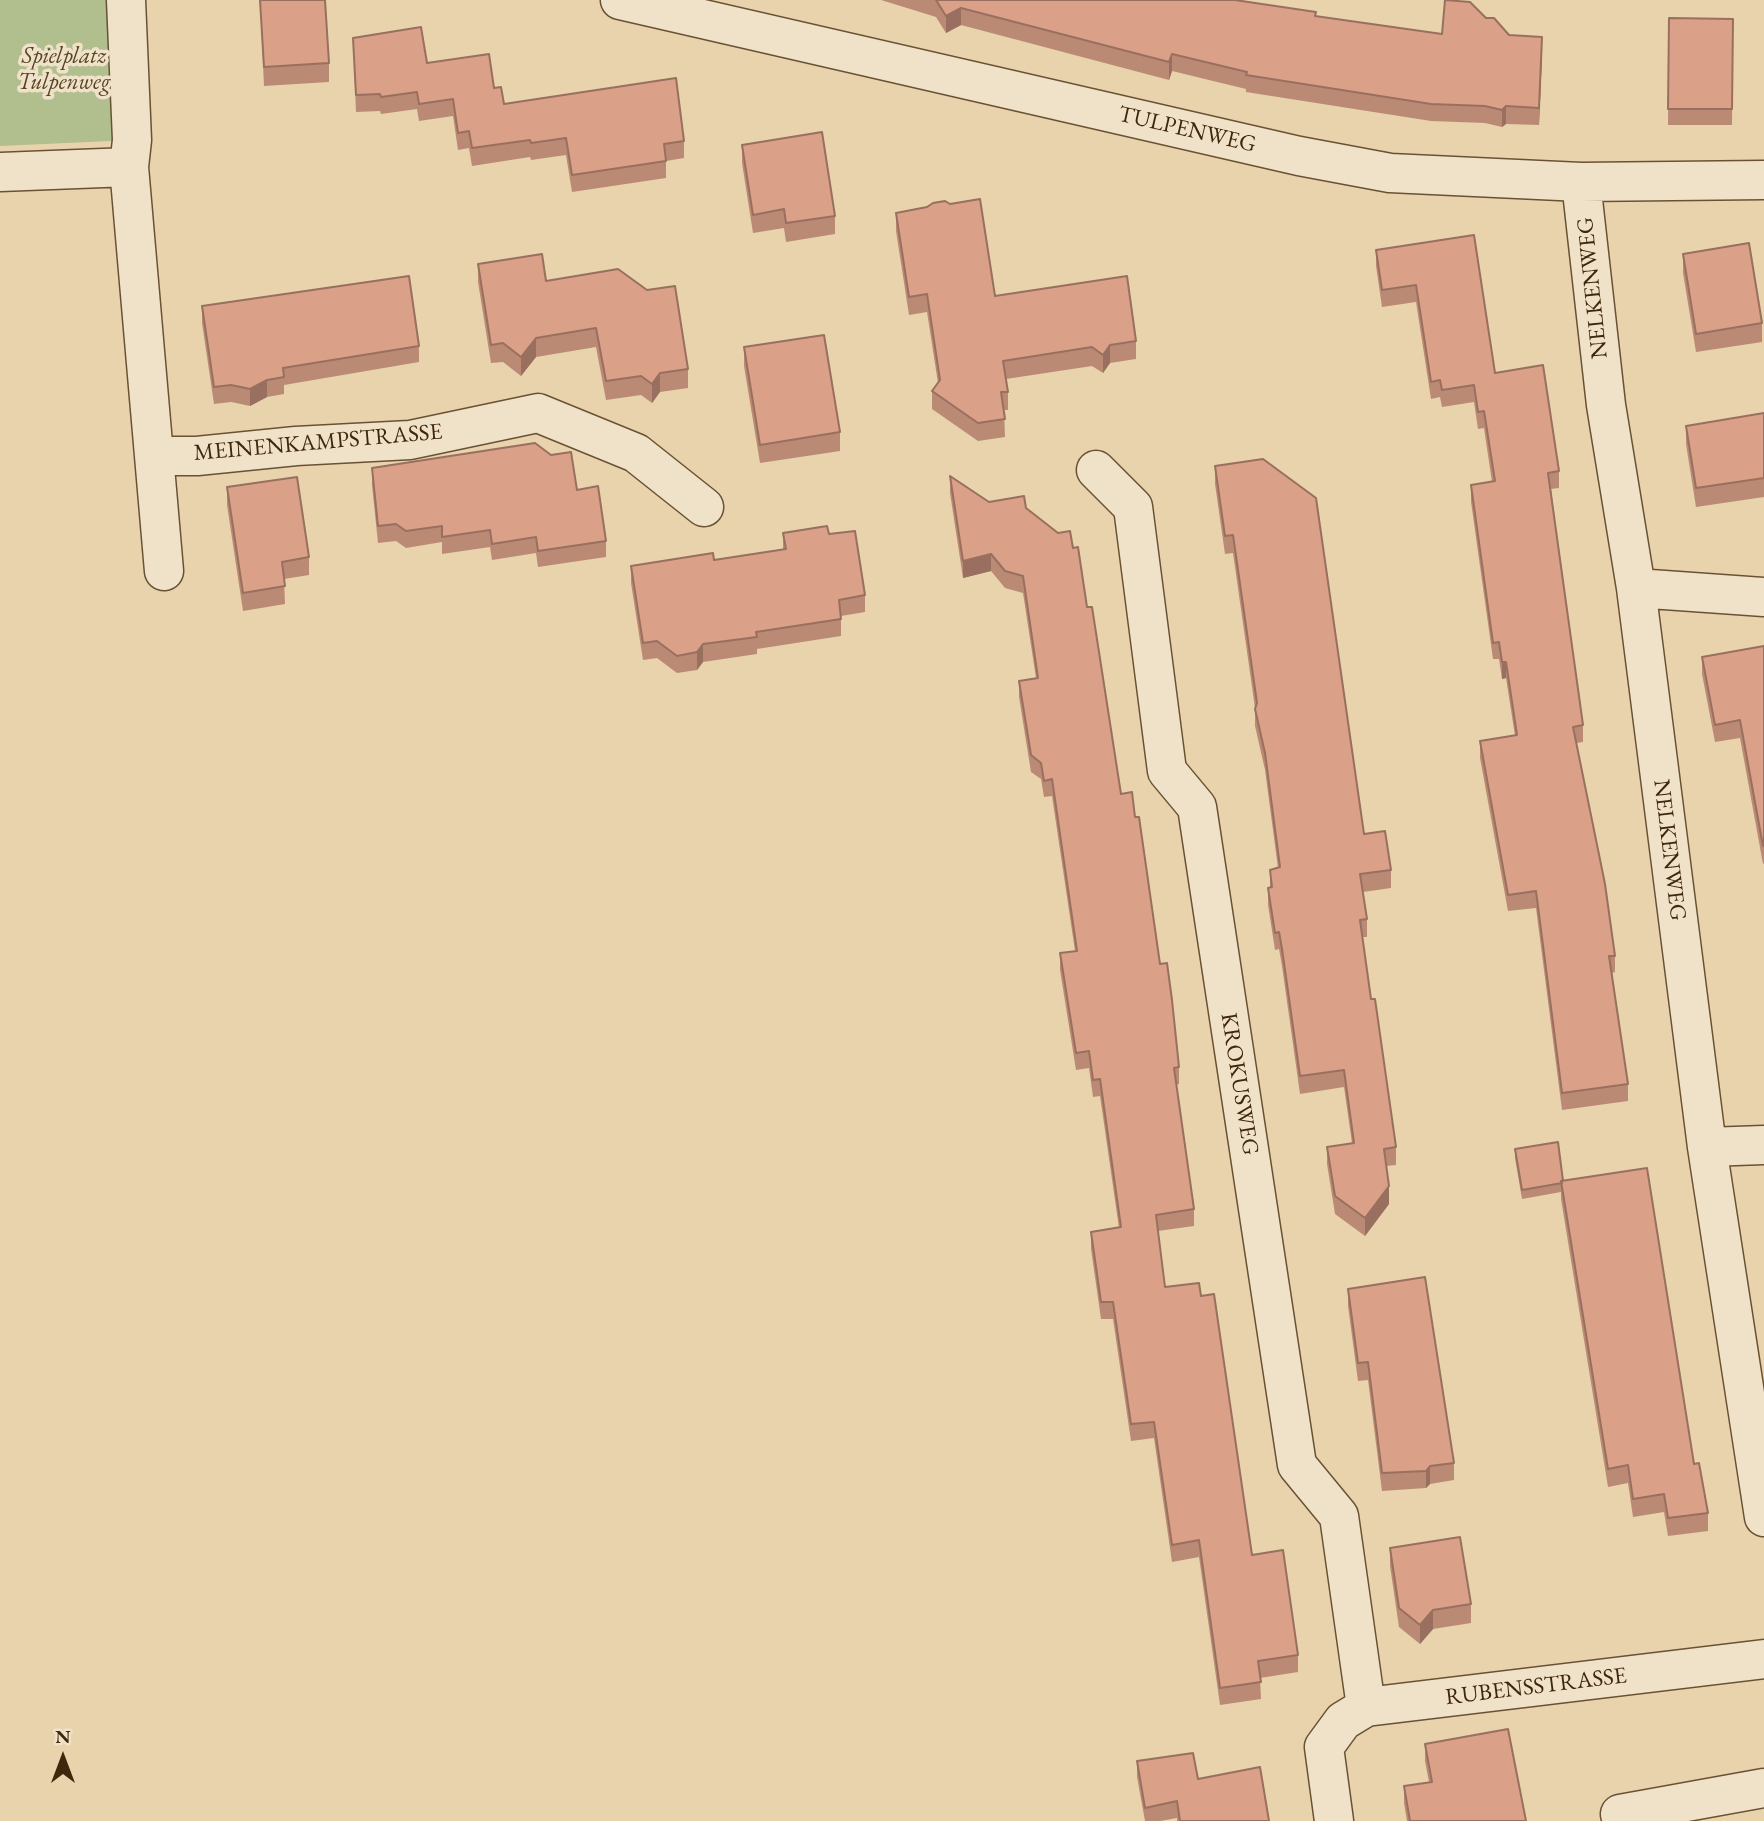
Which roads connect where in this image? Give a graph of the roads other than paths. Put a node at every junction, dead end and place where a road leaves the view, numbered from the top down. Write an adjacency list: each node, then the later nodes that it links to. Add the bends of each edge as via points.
1 (126, 0): 3 (street)
2 (620, 0): 6 (street, TULPENWEG, via 1364,169)
3 (129, 167): 4 (street); 7 (street)
4 (0, 172)
5 (1764, 180): 6 (street, TULPENWEG)
6 (1581, 182): 11 (street, NELKENWEG, via 1606,405)
7 (156, 456): 9 (street, MEINENKAMPSTRASSE, via 410,440 538,413 636,453); 10 (street)
8 (1096, 470): 17 (street, KROKUSWEG, via 1133,508 1167,771 1197,807 1297,1465 1339,1516)
9 (704, 508)
10 (164, 571)
11 (1636, 588): 12 (street); 14 (street, NELKENWEG)
12 (1764, 597)
13 (1764, 1145): 14 (street)
14 (1707, 1147): 15 (street, NELKENWEG)
15 (1764, 1517)
16 (1764, 1659): 17 (street, RUBENSSTRASSE)
17 (1366, 1707): 19 (street, RUBENSSTRASSE, via 1343,1721 1324,1748)
18 (1764, 1788): 20 (street, via 1620,1814)
19 (1334, 1821)
20 (1622, 1821)

